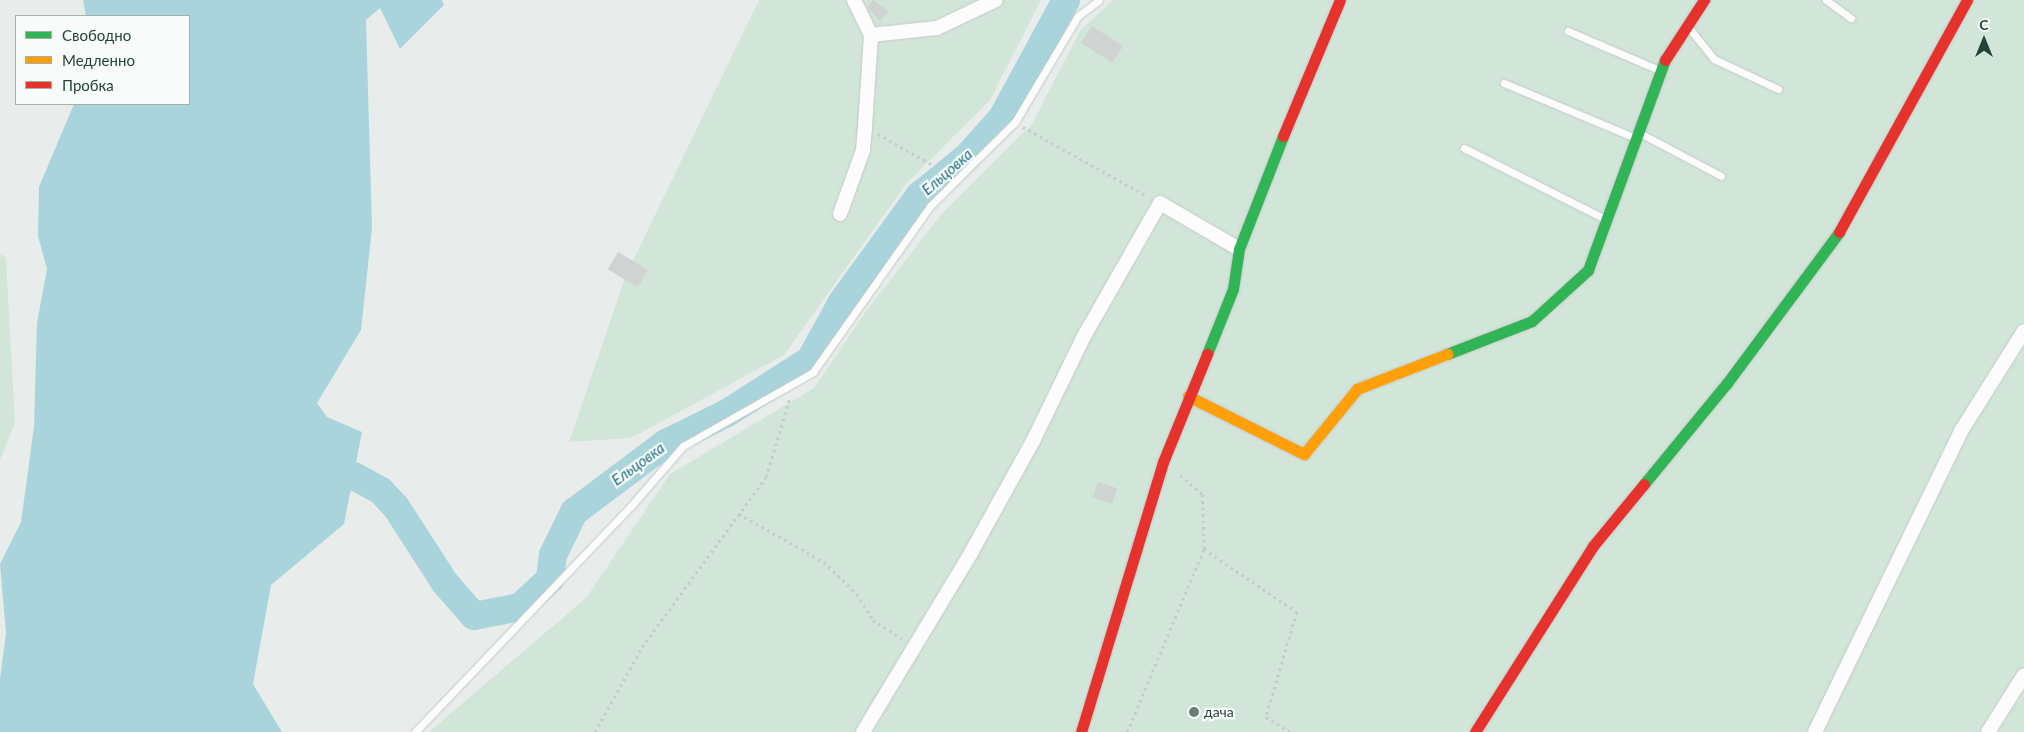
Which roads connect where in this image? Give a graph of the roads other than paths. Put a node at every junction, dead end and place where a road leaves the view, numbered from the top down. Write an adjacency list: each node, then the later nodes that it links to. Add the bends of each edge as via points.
1 (854, 0): 11 (street)
2 (996, 0): 11 (street, via 937,28)
3 (1099, 0): 24 (lane, via 1078,16 1015,122 930,206 813,372 683,446 631,506)
4 (1340, 0): 20 (street, via 1318,47)
5 (1704, 0): 9 (street)
6 (1826, 0): 8 (lane)
7 (1967, 0): 27 (street, via 1885,143 1833,244 1727,383 1593,546 1532,647)
8 (1852, 18)
9 (1689, 28): 12 (street); 14 (lane, via 1714,59)
10 (1568, 31): 12 (lane)
11 (870, 35): 18 (street, via 863,150)
12 (1659, 70): 15 (street)
13 (1504, 83): 15 (lane)
14 (1778, 89)
15 (1636, 135): 17 (lane); 19 (street)
16 (1464, 148): 19 (lane)
17 (1722, 176)
18 (840, 214)
19 (1604, 218): 22 (street, via 1588,270 1532,321 1357,389 1304,454)
20 (1239, 249): 22 (street, via 1233,289); 25 (street, via 1160,203 1083,338 986,525)
21 (2024, 331): 28 (street, via 1961,430)
22 (1188, 396): 26 (street, via 1163,462)
23 (2024, 675): 29 (street)
24 (415, 732)
25 (863, 732)
26 (1081, 732)
27 (1475, 732)
28 (1816, 732)
29 (1988, 732)

